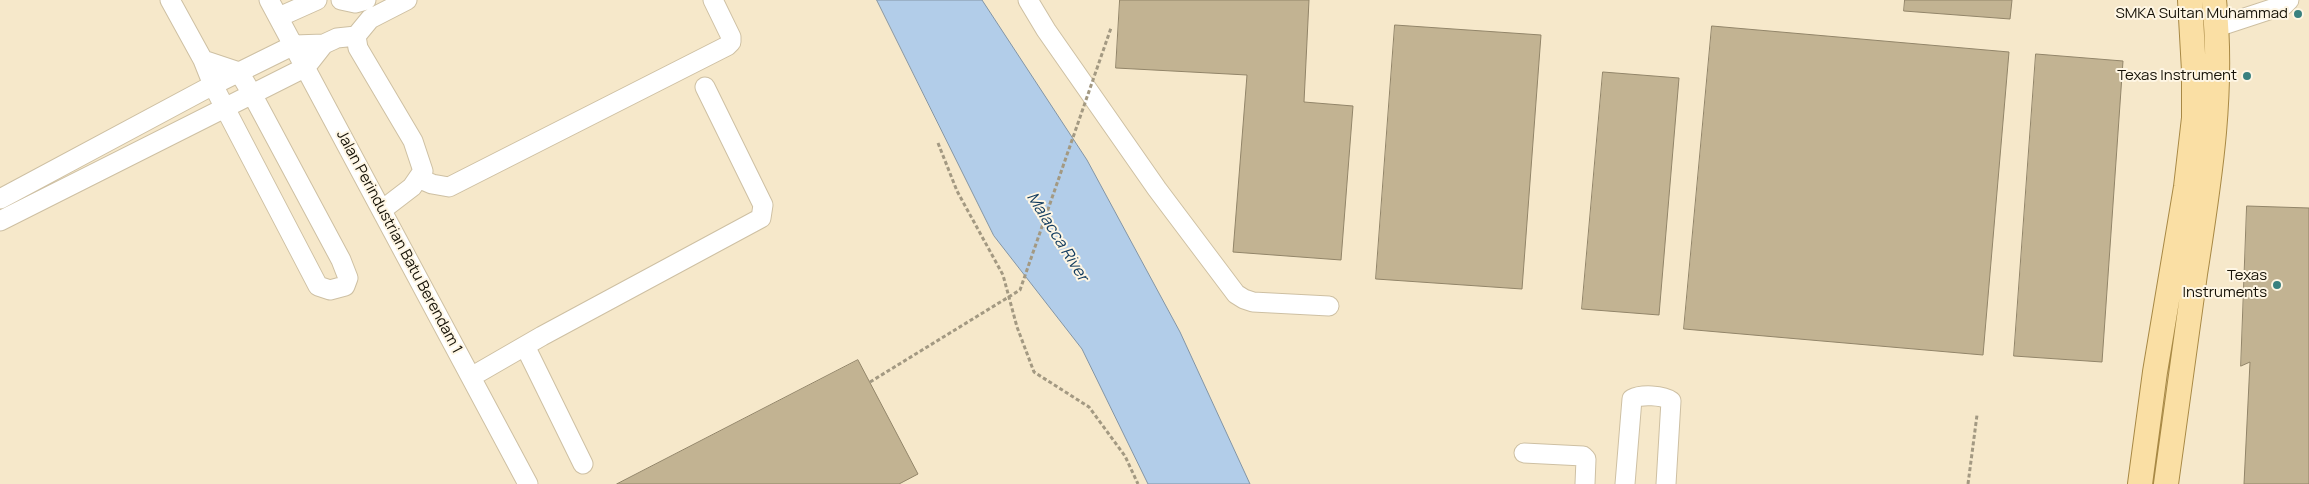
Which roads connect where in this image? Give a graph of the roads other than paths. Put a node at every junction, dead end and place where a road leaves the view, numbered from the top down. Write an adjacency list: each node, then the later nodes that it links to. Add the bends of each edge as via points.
1 (170, 0): 17 (street)
2 (269, 0): 12 (street, Jalan Perindustrian Batu Berendam 1)
3 (317, 0): 12 (street)
4 (341, 0): 5 (street, via 355,4)
5 (366, 0)
6 (407, 0): 14 (street, via 370,19)
7 (713, 0): 24 (street, via 731,37 727,46 450,187)
8 (1028, 0): 28 (street, via 1157,189 1236,294 1253,302)
9 (2190, 0): 37 (main road, via 2194,118)
10 (2214, 0): 13 (main road)
11 (2288, 0): 13 (street, via 2284,5)
12 (279, 17): 16 (street, Jalan Perindustrian Batu Berendam 1)
13 (2217, 27): 38 (main road, via 2216,121)
14 (356, 36): 15 (street, via 337,38); 24 (street, via 358,48 413,141 423,171)
15 (324, 44): 16 (street); 18 (street)
16 (294, 45): 18 (street, Jalan Perindustrian Batu Berendam 1); 19 (street)
17 (203, 60): 19 (street); 20 (street)
18 (306, 67): 22 (street); 26 (street, Jalan Perindustrian Batu Berendam 1)
19 (239, 72): 20 (street); 22 (street)
20 (213, 85): 23 (street); 25 (street)
21 (705, 86): 29 (street, via 763,205 761,218)
22 (252, 94): 23 (street); 23 (street, via 341,260 348,278 345,286 330,290 318,286)
23 (225, 107): 27 (street)
24 (418, 178): 26 (street, via 412,187)
25 (0, 199)
26 (382, 210): 30 (street, Jalan Perindustrian Batu Berendam 1)
27 (0, 221)
28 (1328, 306)
29 (525, 346): 30 (street); 32 (street)
30 (471, 377): 33 (street, Jalan Perindustrian Batu Berendam 1)
31 (1524, 453): 34 (street, via 1583,456 1586,459)
32 (583, 464)
33 (528, 484)
34 (1585, 484)
35 (1625, 484): 36 (street, via 1632,399 1637,396 1666,398 1671,402)
36 (1666, 484)
37 (2140, 484)
38 (2166, 484)

